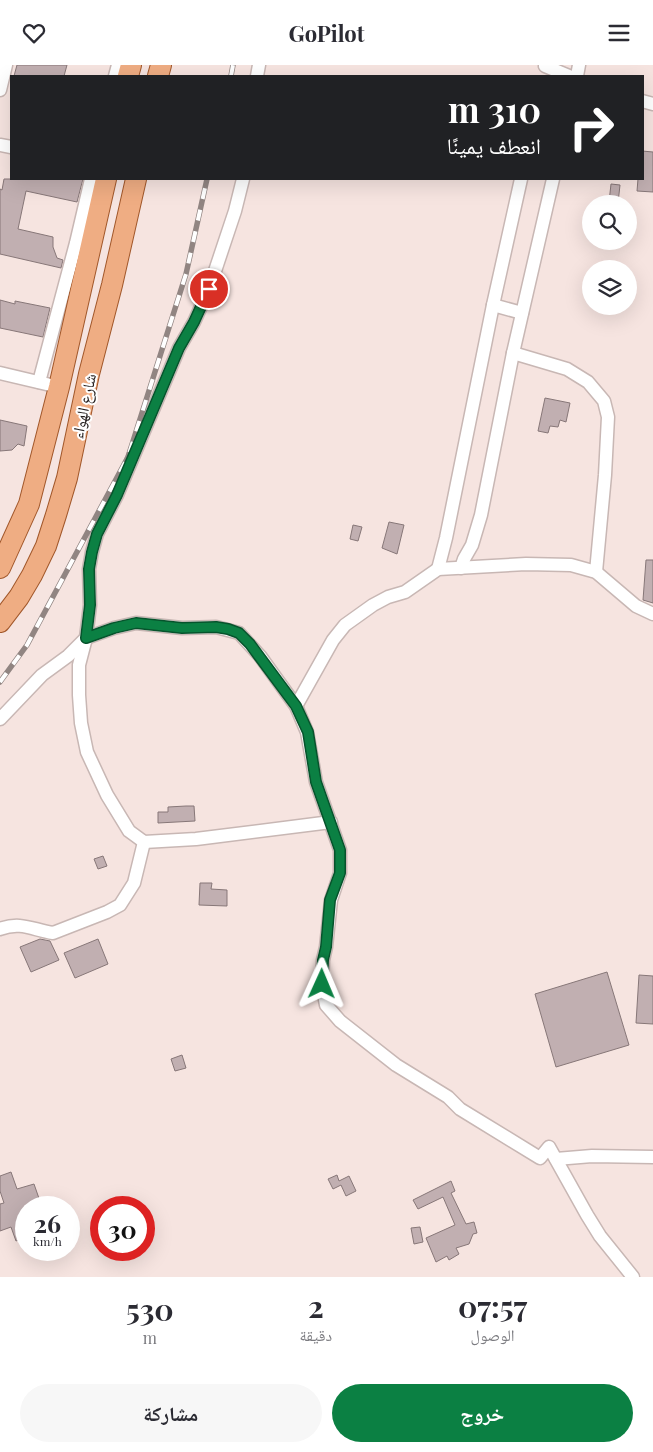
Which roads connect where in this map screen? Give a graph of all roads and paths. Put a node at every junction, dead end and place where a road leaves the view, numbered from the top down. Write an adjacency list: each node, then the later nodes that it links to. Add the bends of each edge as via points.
1 (6, 65): 4 (street)
2 (545, 69): 3 (street)
3 (566, 75)
4 (0, 90)
5 (91, 180): 15 (street)
6 (106, 180): 16 (main road, شارع الهواء)
7 (136, 180): 22 (main road, شارع الهواء, via 56,515 32,575)
8 (243, 180): 23 (street, via 209,289 179,348 117,495 97,534 89,569 90,605)
9 (521, 180): 11 (street)
10 (553, 180): 12 (street)
11 (493, 305): 12 (street); 19 (street)
12 (522, 313): 13 (street)
13 (513, 353): 17 (street, via 481,515); 20 (street, via 567,369 588,382 604,401 608,417 606,465)
14 (0, 373): 15 (street)
15 (39, 381): 16 (street)
16 (59, 387): 18 (main road, شارع الهواء, via 29,505)
17 (461, 567): 19 (street); 20 (street, via 571,565)
18 (0, 568)
19 (438, 569): 24 (street, via 405,592 373,605 345,625)
20 (596, 572): 21 (street, via 636,606)
21 (653, 614)
22 (0, 622)
23 (86, 638): 24 (street, via 136,623 228,629 239,633 250,644); 25 (street, via 42,675); 27 (street, via 79,665 79,695 87,752 116,813 129,831)
24 (296, 706): 26 (street, via 308,732 316,782)
25 (0, 719)
26 (331, 822): 27 (street, via 204,838); 30 (street, via 340,850 340,873 330,900 323,960 322,984 326,1005 340,1021 396,1065 448,1097 460,1109 540,1158 549,1147)
27 (144, 841): 28 (street, via 134,883 120,905 53,933 20,925)
28 (0, 929)
29 (653, 1157): 30 (street)
30 (556, 1159): 31 (street, via 592,1222)
31 (633, 1277)

